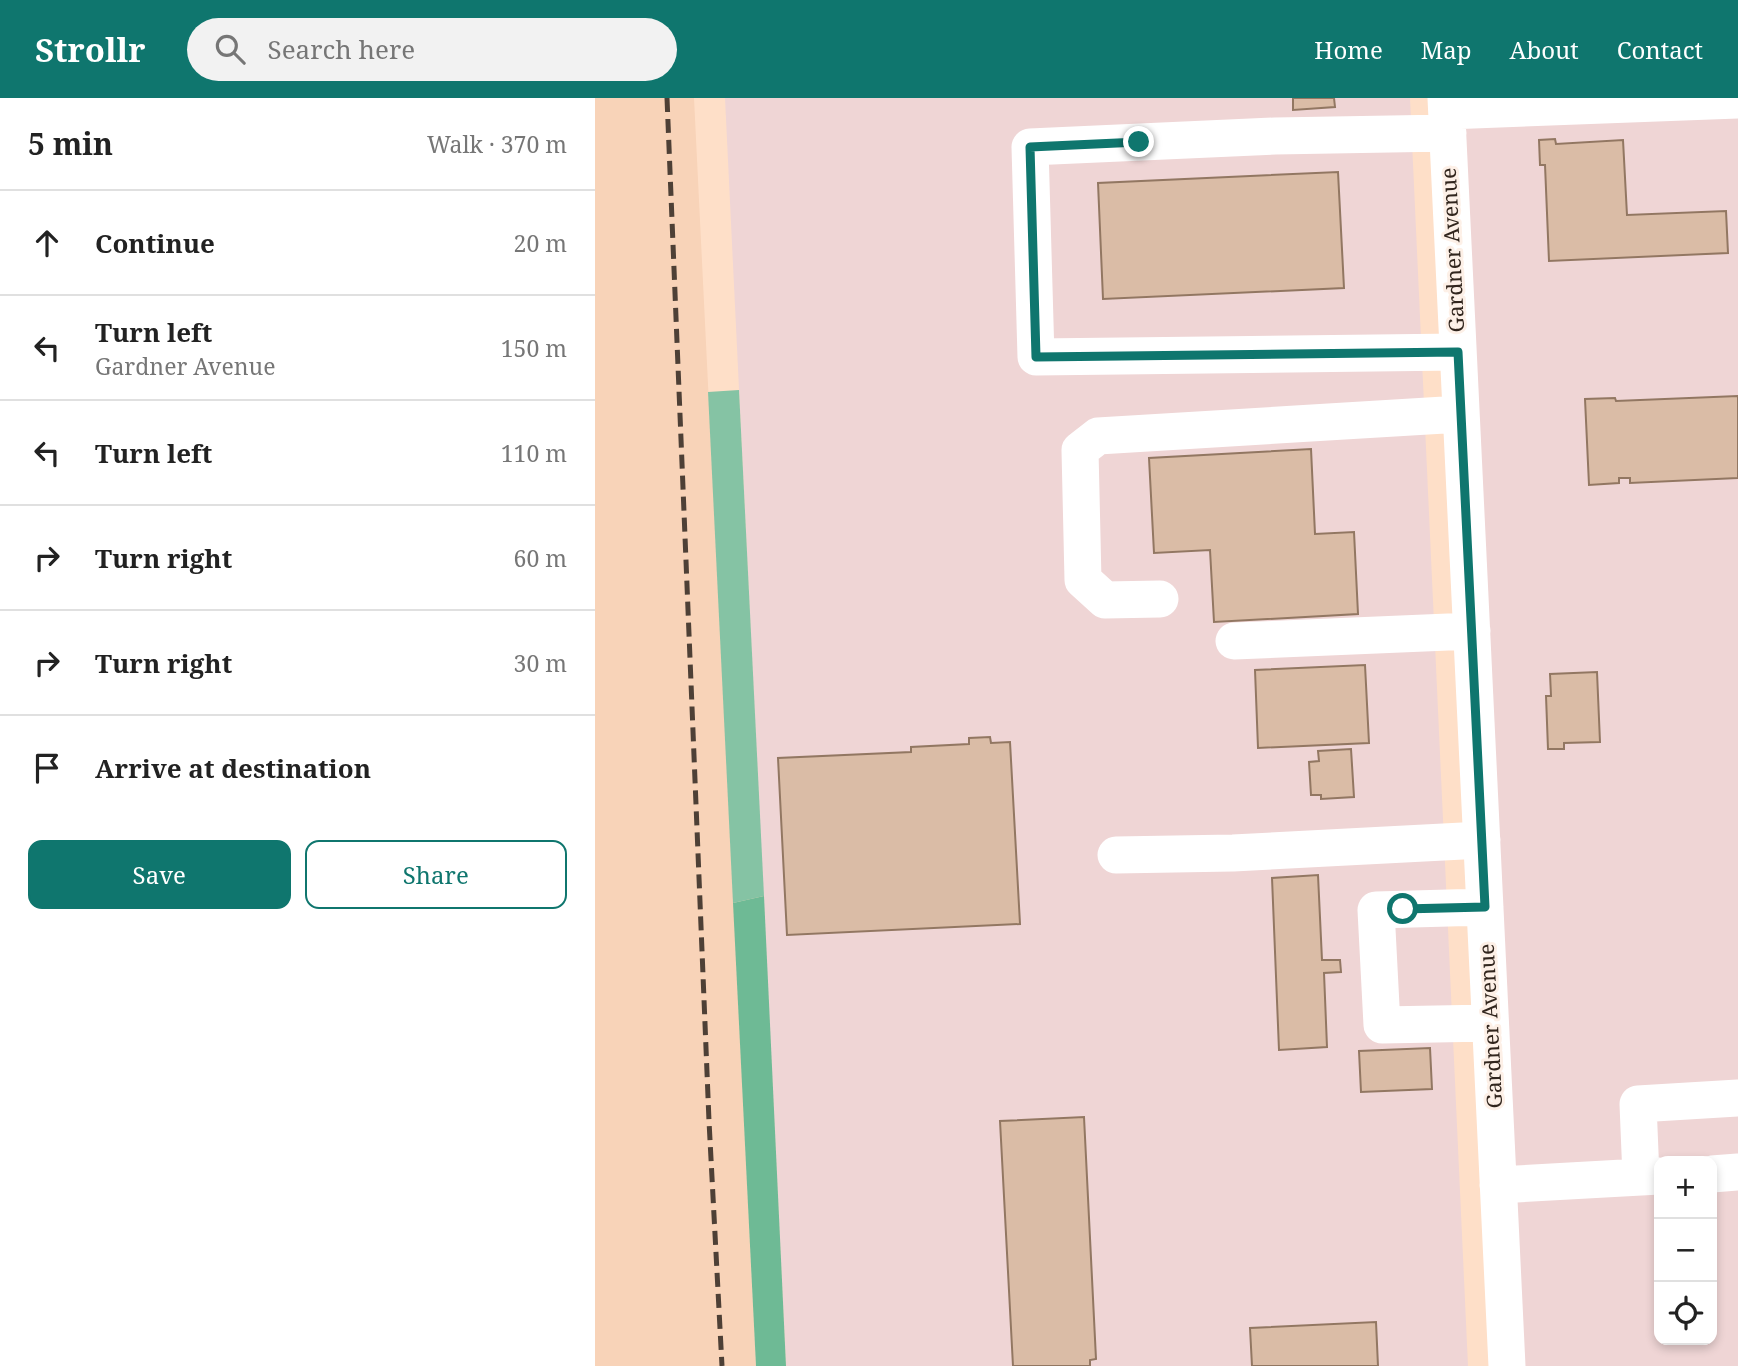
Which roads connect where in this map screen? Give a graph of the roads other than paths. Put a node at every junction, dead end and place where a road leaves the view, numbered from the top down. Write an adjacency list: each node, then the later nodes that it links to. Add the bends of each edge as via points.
1 (1738, 100): 2 (street)
2 (1563, 102): 3 (street)
3 (1517, 103): 4 (street)
4 (1447, 114): 5 (street, Gardner Avenue); 5 (street, via 1275,136 1030,147 1036,357)
5 (1458, 352): 6 (street, Gardner Avenue)
6 (1461, 414): 7 (street, via 1098,436 1080,450 1083,580 1105,600); 8 (street, Gardner Avenue)
7 (1160, 599)
8 (1472, 631): 9 (street); 10 (street, Gardner Avenue)
9 (1234, 641)
10 (1482, 840): 11 (street); 12 (street, Gardner Avenue)
11 (1116, 855)
12 (1485, 907): 13 (street, Gardner Avenue); 13 (street, via 1376,910 1382,1025)
13 (1490, 1023): 18 (street, Gardner Avenue)
14 (1738, 1098): 17 (street, via 1638,1104)
15 (1738, 1172): 16 (street)
16 (1717, 1174)
17 (1650, 1177): 18 (street)
18 (1498, 1185): 19 (street, Gardner Avenue)
19 (1507, 1366)

